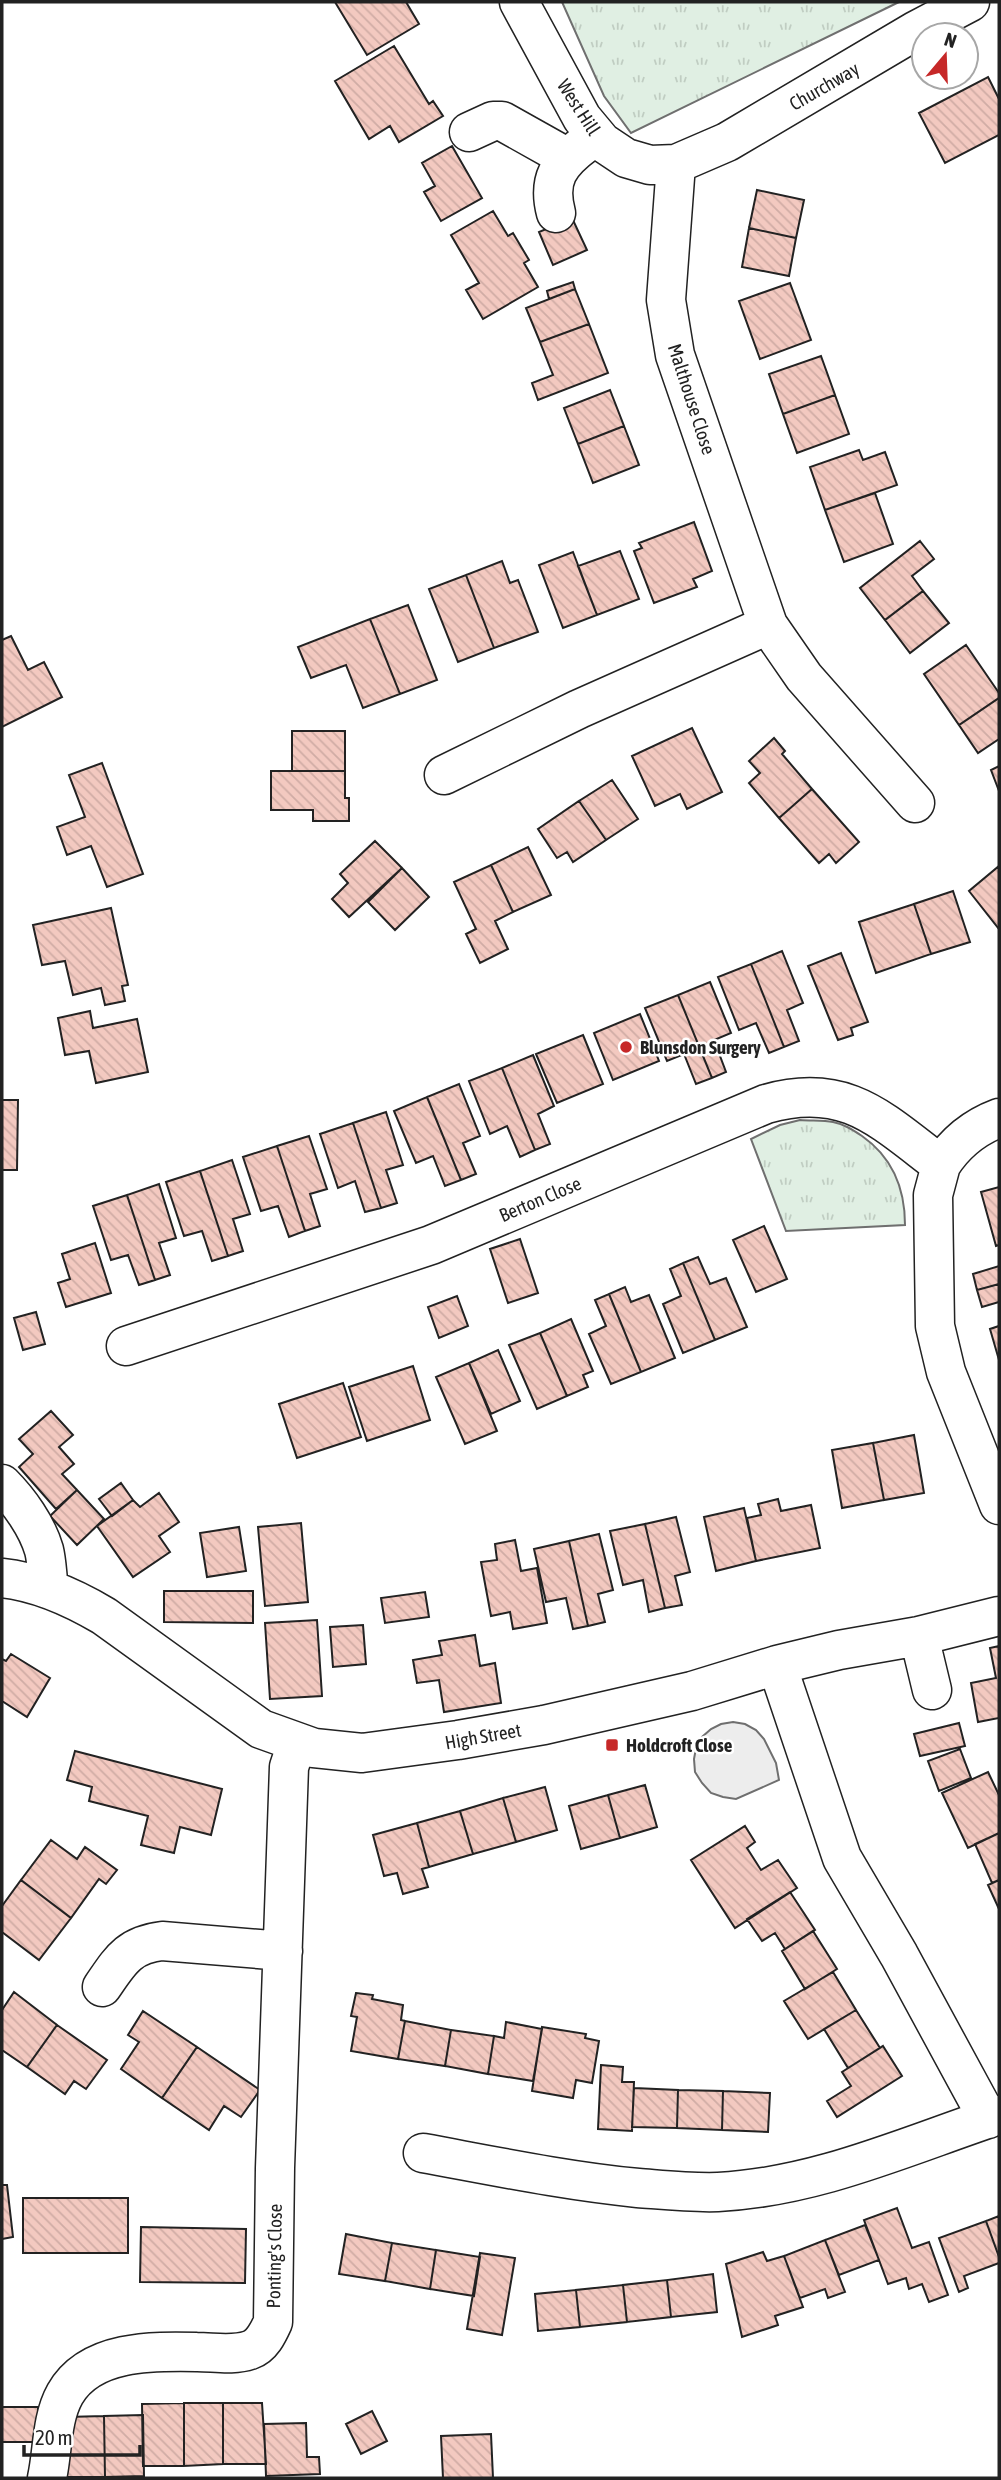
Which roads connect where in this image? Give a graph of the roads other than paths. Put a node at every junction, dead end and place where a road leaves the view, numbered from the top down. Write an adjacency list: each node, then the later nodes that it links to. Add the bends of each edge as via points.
1 (519, 2): 4 (street, West Hill, via 582,118)
2 (970, 2): 5 (street, Churchway, via 727,142)
3 (469, 132): 4 (street, via 502,121)
4 (582, 147): 5 (street, West Hill, via 650,165); 6 (street, via 556,173 552,197)
5 (676, 164): 7 (street, Malthouse Close, via 666,300 675,355)
6 (556, 213)
7 (768, 625): 8 (street); 9 (street, Malthouse Close, via 804,677)
8 (444, 775)
9 (915, 803)
10 (999, 1118): 11 (street, via 968,1134)
11 (941, 1165): 12 (street, Berton Close, via 856,1106 822,1097 787,1098 431,1245); 14 (street, via 933,1195 936,1326 946,1372)
12 (126, 1346)
13 (2, 1484): 16 (street, via 38,1535)
14 (999, 1505)
15 (2, 1578): 16 (street, High Street)
16 (49, 1588): 21 (street, High Street, via 104,1616 261,1730)
17 (999, 1616): 18 (street, High Street)
18 (919, 1636): 19 (street, High Street); 20 (street)
19 (777, 1665): 21 (street, High Street, via 623,1708 458,1740 362,1753); 24 (street, via 842,1858)
20 (933, 1690)
21 (297, 1743): 22 (street, Ponting's Close, via 289,1766)
22 (283, 1951): 23 (street, via 144,1943 123,1957); 26 (street, Ponting's Close, via 273,2322 265,2339 252,2350 233,2353 153,2352 115,2341 63,2398)
23 (102, 1987)
24 (994, 2117): 25 (street, via 865,2164 807,2179 717,2192 603,2185)
25 (423, 2153)
26 (47, 2478)

